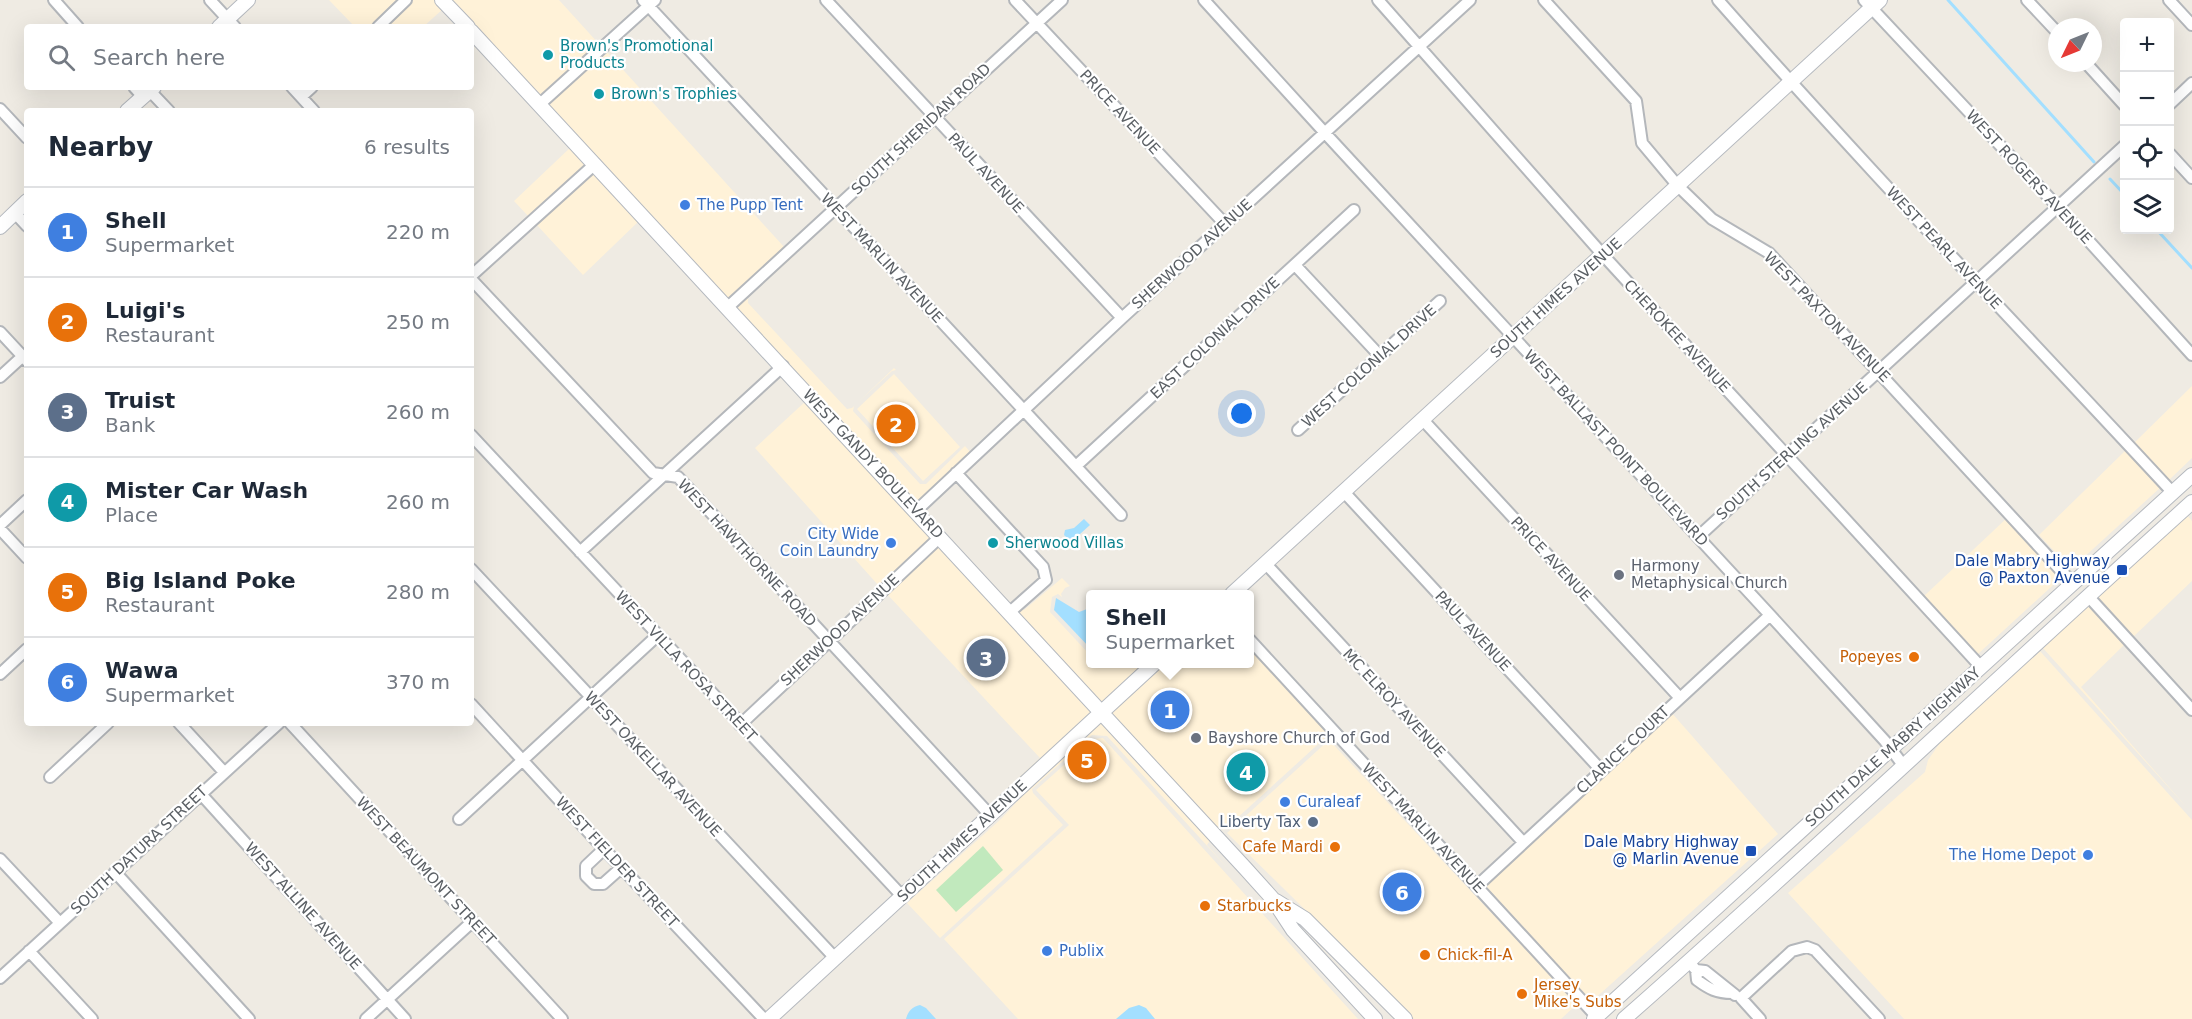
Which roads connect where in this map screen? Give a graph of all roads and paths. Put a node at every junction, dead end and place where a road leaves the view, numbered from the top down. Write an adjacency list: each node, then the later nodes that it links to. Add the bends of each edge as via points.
1 (54, 0): 20 (street)
2 (210, 0): 21 (street)
3 (248, 0): 21 (main road)
4 (406, 0): 22 (street)
5 (442, 0): 23 (main road)
6 (826, 0): 41 (street, PAUL AVENUE)
7 (1015, 0): 19 (street, PRICE AVENUE)
8 (1062, 0): 19 (street, SOUTH SHERIDAN ROAD)
9 (1204, 0): 42 (street, WEST BALLAST POINT BOULEVARD)
10 (1378, 0): 26 (street, CHEROKEE AVENUE)
11 (1470, 0): 26 (street, SHERWOOD AVENUE)
12 (1544, 0): 48 (street, WEST PAXTON AVENUE, via 1636,101 1642,143)
13 (1718, 0): 28 (street, WEST PEARL AVENUE)
14 (2027, 0): 18 (street)
15 (2169, 0): 24 (street)
16 (649, 2): 36 (street); 51 (street, WEST MARLIN AVENUE)
17 (1872, 3): 28 (main road, SOUTH HIMES AVENUE); 50 (street, WEST ROGERS AVENUE)
18 (2048, 22)
19 (1036, 23): 41 (street, SOUTH SHERIDAN ROAD); 55 (street, PRICE AVENUE)
20 (75, 24)
21 (227, 24)
22 (381, 24)
23 (465, 24)
24 (2192, 25)
25 (474, 34): 36 (main road, WEST GANDY BOULEVARD)
26 (1419, 47): 42 (street, SHERWOOD AVENUE); 57 (street, CHEROKEE AVENUE)
27 (2094, 72): 35 (street)
28 (1790, 82): 48 (main road, SOUTH HIMES AVENUE); 61 (street, WEST PEARL AVENUE)
29 (2192, 83): 34 (street)
30 (295, 90): 33 (street)
31 (309, 90): 33 (street)
32 (145, 91): 37 (main road); 38 (street)
33 (301, 97): 39 (street)
34 (2174, 99)
35 (2120, 101)
36 (540, 104): 46 (main road, WEST GANDY BOULEVARD)
37 (131, 108)
38 (165, 108)
39 (311, 108)
40 (0, 109): 43 (street)
41 (934, 117): 51 (street, SOUTH SHERIDAN ROAD); 64 (street, PAUL AVENUE)
42 (1324, 133): 55 (street, SHERWOOD AVENUE); 66 (street, WEST BALLAST POINT BOULEVARD)
43 (24, 135)
44 (2120, 150): 50 (street, SOUTH STERLING AVENUE)
45 (2174, 159): 47 (street)
46 (595, 164): 59 (street); 63 (main road, WEST GANDY BOULEVARD)
47 (2192, 178)
48 (1678, 186): 57 (main road, SOUTH HIMES AVENUE); 72 (street, WEST PAXTON AVENUE, via 1712,219 1769,253)
49 (24, 204): 53 (main road)
50 (2058, 207): 61 (street, SOUTH STERLING AVENUE); 67 (street, WEST ROGERS AVENUE)
51 (836, 208): 63 (street, SOUTH SHERIDAN ROAD); 74 (street, WEST MARLIN AVENUE)
52 (1354, 210): 58 (street, EAST COLONIAL DRIVE)
53 (15, 213): 54 (street); 56 (main road)
54 (24, 223)
55 (1225, 224): 64 (street, SHERWOOD AVENUE)
56 (0, 226)
57 (1603, 255): 66 (main road, SOUTH HIMES AVENUE); 78 (street, CHEROKEE AVENUE)
58 (1295, 265): 68 (street); 79 (street, EAST COLONIAL DRIVE)
59 (474, 275)
60 (474, 281): 81 (street, WEST HAWTHORNE ROAD, via 653,473)
61 (1976, 283): 72 (street, SOUTH STERLING AVENUE); 84 (street, WEST PEARL AVENUE)
62 (1440, 301): 68 (street, WEST COLONIAL DRIVE)
63 (728, 307): 71 (main road, WEST GANDY BOULEVARD)
64 (1122, 318): 74 (street, SHERWOOD AVENUE)
65 (0, 332): 69 (street)
66 (1513, 337): 75 (main road, SOUTH HIMES AVENUE); 92 (street, WEST BALLAST POINT BOULEVARD)
67 (2192, 355)
68 (1380, 356): 76 (street, WEST COLONIAL DRIVE)
69 (24, 357)
70 (24, 359): 73 (street)
71 (783, 366): 81 (street); 87 (main road, WEST GANDY BOULEVARD)
72 (1880, 372): 78 (street, SOUTH STERLING AVENUE); 98 (street, WEST PAXTON AVENUE)
73 (0, 377)
74 (1023, 410): 79 (street, WEST MARLIN AVENUE); 80 (street, SHERWOOD AVENUE)
75 (1423, 420): 83 (main road, SOUTH HIMES AVENUE); 112 (street, PRICE AVENUE)
76 (1298, 430)
77 (474, 438): 94 (street, WEST VILLA ROSA STREET)
78 (1788, 456): 92 (street, SOUTH STERLING AVENUE); 108 (street, CHEROKEE AVENUE)
79 (1076, 466): 88 (street, WEST MARLIN AVENUE)
80 (956, 473): 87 (street, SHERWOOD AVENUE); 101 (street, via 1043,567 1046,580)
81 (664, 474): 94 (street); 105 (street, WEST HAWTHORNE ROAD, via 678,477)
82 (2192, 476): 84 (main road, SOUTH DALE MABRY HIGHWAY)
83 (1344, 492): 96 (main road, SOUTH HIMES AVENUE); 124 (street, PAUL AVENUE)
84 (2173, 493): 93 (main road, SOUTH DALE MABRY HIGHWAY)
85 (24, 503): 89 (street)
86 (2190, 507): 100 (main road, SOUTH DALE MABRY HIGHWAY)
87 (916, 511): 91 (main road, WEST GANDY BOULEVARD)
88 (1121, 515)
89 (0, 525)
90 (0, 529): 95 (street)
91 (940, 537): 101 (main road, WEST GANDY BOULEVARD); 105 (street, SHERWOOD AVENUE)
92 (1698, 537): 102 (street, WEST BALLAST POINT BOULEVARD)
93 (2115, 545): 98 (main road, SOUTH DALE MABRY HIGHWAY); 100 (main road, via 2088,580)
94 (580, 552): 104 (street, WEST VILLA ROSA STREET)
95 (24, 555)
96 (1266, 564): 99 (main road, SOUTH HIMES AVENUE); 130 (street, MC ELROY AVENUE)
97 (474, 571): 111 (street, WEST OAKELLAR AVENUE)
98 (2075, 582): 103 (main road, via 2071,598); 108 (main road, SOUTH DALE MABRY HIGHWAY)
99 (1237, 590)
100 (2088, 596): 103 (main road, SOUTH DALE MABRY HIGHWAY); 114 (street)
101 (1010, 612): 115 (main road, WEST GANDY BOULEVARD)
102 (1770, 615): 112 (street, CLARICE COURT); 121 (street, WEST BALLAST POINT BOULEVARD)
103 (2048, 632): 123 (main road, SOUTH DALE MABRY HIGHWAY)
104 (658, 635): 111 (street); 116 (street, WEST VILLA ROSA STREET)
105 (829, 640): 116 (street, SHERWOOD AVENUE); 128 (street, WEST HAWTHORNE ROAD)
106 (1254, 644): 137 (street, WEST MARLIN AVENUE)
107 (24, 652): 110 (street)
108 (1981, 667): 121 (main road, SOUTH DALE MABRY HIGHWAY)
109 (1148, 668): 115 (main road, SOUTH HIMES AVENUE)
110 (0, 674)
111 (591, 697): 122 (street); 144 (street, WEST OAKELLAR AVENUE)
112 (1680, 698): 124 (street, CLARICE COURT)
113 (474, 707): 122 (street, WEST FIELDER STREET)
114 (2192, 710)
115 (1101, 711): 128 (main road, SOUTH HIMES AVENUE); 139 (main road, WEST GANDY BOULEVARD)
116 (740, 725): 138 (street, WEST VILLA ROSA STREET)
117 (105, 726): 126 (street)
118 (182, 726): 125 (street)
119 (276, 726): 125 (street, SOUTH DATURA STREET)
120 (293, 726): 140 (street, WEST BEAUMONT STREET)
121 (1891, 749): 123 (street, WEST BALLAST POINT BOULEVARD); 132 (main road, SOUTH DALE MABRY HIGHWAY)
122 (524, 761): 129 (street); 131 (street, WEST FIELDER STREET)
123 (1904, 765): 136 (main road, SOUTH DALE MABRY HIGHWAY)
124 (1601, 770): 130 (street, CLARICE COURT)
125 (223, 771): 127 (street, SOUTH DATURA STREET)
126 (50, 777)
127 (200, 793): 135 (street, SOUTH DATURA STREET); 148 (street, WEST ALLINE AVENUE)
128 (990, 815): 138 (main road, SOUTH HIMES AVENUE)
129 (459, 819)
130 (1523, 842): 137 (street, CLARICE COURT)
131 (604, 849): 134 (street, WEST FIELDER STREET); 134 (street, via 586,866 586,876 594,884 603,884)
132 (1771, 857): 136 (main road); 142 (main road, SOUTH DALE MABRY HIGHWAY)
133 (0, 859): 141 (street)
134 (621, 868): 155 (street, WEST FIELDER STREET)
135 (115, 872): 141 (street, SOUTH DATURA STREET); 151 (street)
136 (1786, 874): 145 (main road, SOUTH DALE MABRY HIGHWAY)
137 (1477, 886): 149 (street, WEST MARLIN AVENUE)
138 (902, 896): 144 (main road, SOUTH HIMES AVENUE)
139 (1272, 898): 156 (main road, WEST GANDY BOULEVARD, via 1293,930); 157 (main road, WEST GANDY BOULEVARD, via 1305,919)
140 (472, 921): 148 (street); 154 (street, WEST BEAUMONT STREET)
141 (60, 923): 143 (street, SOUTH DATURA STREET)
142 (1674, 946): 145 (main road); 149 (main road, SOUTH DALE MABRY HIGHWAY)
143 (29, 951): 146 (street, SOUTH DATURA STREET); 150 (street)
144 (835, 958): 155 (main road, SOUTH HIMES AVENUE)
145 (1692, 966): 147 (street, via 1697,980 1706,987); 158 (main road, SOUTH DALE MABRY HIGHWAY)
146 (0, 978)
147 (1736, 995): 159 (street); 160 (street, via 1792,951 1807,947 1815,950)
148 (387, 999): 152 (street); 153 (street, WEST ALLINE AVENUE)
149 (1596, 1018)
150 (92, 1019)
151 (249, 1019)
152 (366, 1019)
153 (405, 1019)
154 (562, 1019)
155 (766, 1019)
156 (1375, 1019)
157 (1405, 1019)
158 (1624, 1019)
159 (1760, 1019)
160 (1879, 1019)

